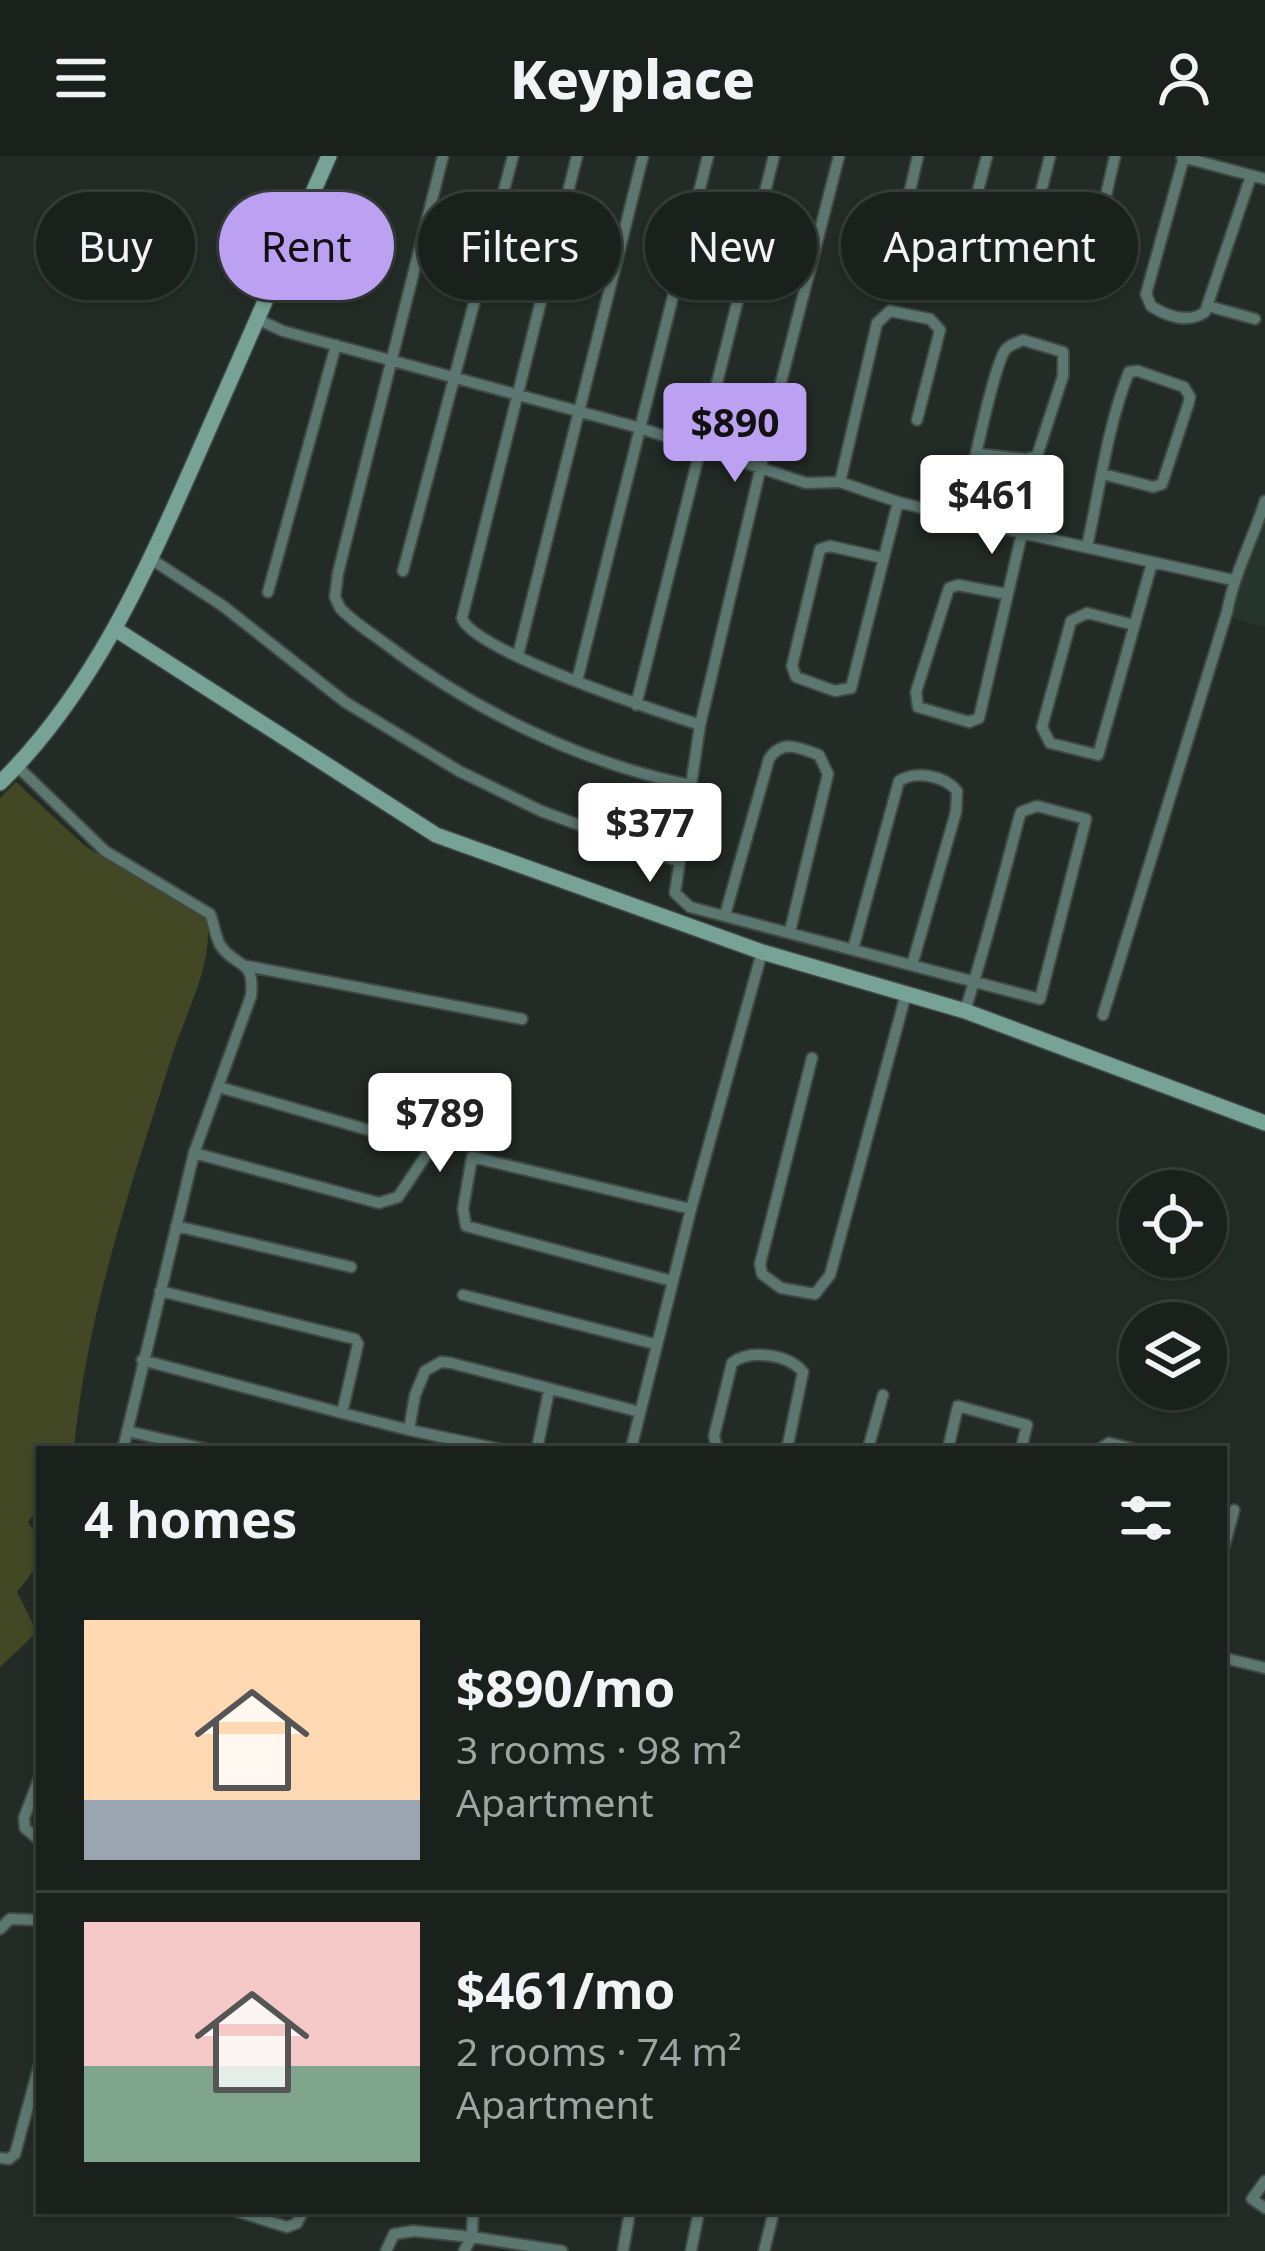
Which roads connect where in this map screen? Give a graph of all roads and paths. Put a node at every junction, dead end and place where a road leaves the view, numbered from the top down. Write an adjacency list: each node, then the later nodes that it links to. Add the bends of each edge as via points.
1 (329, 156): 17 (main road)
2 (443, 156): 20 (street)
3 (513, 156): 21 (street)
4 (577, 156): 22 (street)
5 (643, 156): 23 (street)
6 (708, 156): 25 (street)
7 (774, 156): 26 (street)
8 (839, 156): 28 (street)
9 (918, 156): 10 (street, via 899,238 913,251 950,260 962,252)
10 (987, 156)
11 (1050, 156): 12 (street, via 1022,266 1030,278 1073,289 1087,278)
12 (1115, 156)
13 (1181, 157): 14 (street); 16 (street, via 1147,301 1186,319)
14 (1251, 176): 15 (street); 16 (street)
15 (1265, 178)
16 (1208, 306): 18 (street)
17 (257, 320): 19 (street); 37 (main road)
18 (1255, 320)
19 (336, 345): 20 (street); 41 (street)
20 (392, 359): 21 (street); 51 (street, via 338,573 340,608 412,666 486,706 584,753)
21 (457, 380): 22 (street); 39 (street)
22 (515, 397): 23 (street); 45 (street, via 462,618 477,637)
23 (582, 413): 25 (street); 45 (street)
24 (917, 419): 30 (street, via 940,330 930,319 890,311 877,323)
25 (640, 428): 26 (street); 46 (street)
26 (703, 447): 28 (street); 47 (street)
27 (978, 454): 27 (street, via 1037,456 1063,352 1032,341 1008,347); 33 (street)
28 (762, 470): 30 (street); 48 (street)
29 (1103, 474): 29 (street, via 1162,484 1190,397 1184,387 1129,372); 35 (street)
30 (840, 482): 32 (street)
31 (1265, 501): 40 (street)
32 (898, 502): 33 (street); 36 (street)
33 (962, 517): 34 (street)
34 (1022, 533): 35 (street); 42 (street)
35 (1088, 546): 38 (street)
36 (883, 558): 36 (street, via 851,688 796,677 820,550)
37 (151, 559): 44 (main road); 52 (street, via 345,702 459,771)
38 (1152, 563): 40 (street); 43 (street)
39 (403, 571)
40 (1233, 580): 62 (street)
41 (268, 592)
42 (1006, 594): 42 (street, via 949,588 918,707 980,718)
43 (1134, 625): 43 (street, via 1098,754 1049,743 1042,728 1071,621 1087,613)
44 (116, 629): 49 (main road); 56 (main road, via 436,835)
45 (518, 656): 46 (street)
46 (577, 681): 47 (street)
47 (636, 705): 48 (street)
48 (700, 725): 51 (street)
49 (17, 766): 50 (main road); 58 (street, via 105,851 210,914 220,944)
50 (0, 783)
51 (690, 785): 52 (street)
52 (678, 861): 53 (street, via 677,899)
53 (725, 915): 54 (street); 54 (street, via 769,759 794,746 818,755 828,774)
54 (790, 931): 55 (street)
55 (853, 949): 57 (street); 57 (street, via 899,781 946,780 958,799)
56 (762, 952): 60 (main road); 68 (street)
57 (912, 965): 59 (street)
58 (248, 966): 63 (street); 65 (street, via 251,996)
59 (974, 983): 59 (street, via 1021,812 1037,806 1086,819 1040,999); 61 (street)
60 (906, 994): 61 (main road); 64 (street, via 830,1275 815,1294 781,1288 760,1264)
61 (965, 1011): 66 (main road)
62 (1103, 1015)
63 (522, 1018)
64 (812, 1058)
65 (219, 1087): 67 (street); 67 (street, via 431,1148 398,1197 379,1203)
66 (1265, 1123)
67 (194, 1153): 69 (street)
68 (691, 1209): 71 (street); 71 (street, via 472,1157 463,1220 470,1229)
69 (176, 1226): 70 (street); 72 (street)
70 (352, 1267)
71 (672, 1281): 74 (street)
72 (160, 1291): 75 (street); 79 (street, via 355,1339)
73 (463, 1295): 74 (street)
74 (655, 1344): 78 (street)
75 (142, 1360): 79 (street); 81 (street)
76 (549, 1390): 78 (street); 80 (street, via 441,1362 420,1379); 85 (street)
77 (883, 1395): 89 (street)
78 (640, 1412): 86 (street)
79 (342, 1413): 80 (street)
80 (410, 1430): 84 (street)
81 (127, 1431): 82 (street); 83 (street)
82 (124, 1446)
83 (192, 1446)
84 (485, 1446)
85 (538, 1446)
86 (632, 1446)
87 (716, 1446): 88 (street, via 732,1363 747,1355 792,1361 802,1372)
88 (789, 1446)
89 (869, 1446)
90 (949, 1446): 91 (street, via 958,1406 1027,1425)
91 (1022, 1446)
92 (1234, 1510): 93 (street)
93 (1227, 1536)
94 (1227, 1659): 95 (street)
95 (1265, 1668)
96 (36, 1787): 97 (street, via 24,1818)
97 (36, 1837)
98 (36, 1920): 99 (street, via 10,1919)
99 (0, 1929)
100 (36, 2077): 101 (street, via 15,2154)
101 (0, 2158)
102 (1265, 2181): 103 (street, via 1252,2199)
103 (1265, 2208)
104 (246, 2214): 105 (street, via 287,2227)
105 (302, 2214)
106 (473, 2214): 110 (street)
107 (629, 2214): 114 (street)
108 (698, 2214): 115 (street)
109 (773, 2214): 116 (street)
110 (472, 2237): 111 (street, via 404,2232); 112 (street); 113 (street)
111 (386, 2251)
112 (464, 2251)
113 (562, 2251)
114 (623, 2251)
115 (691, 2251)
116 (764, 2251)

